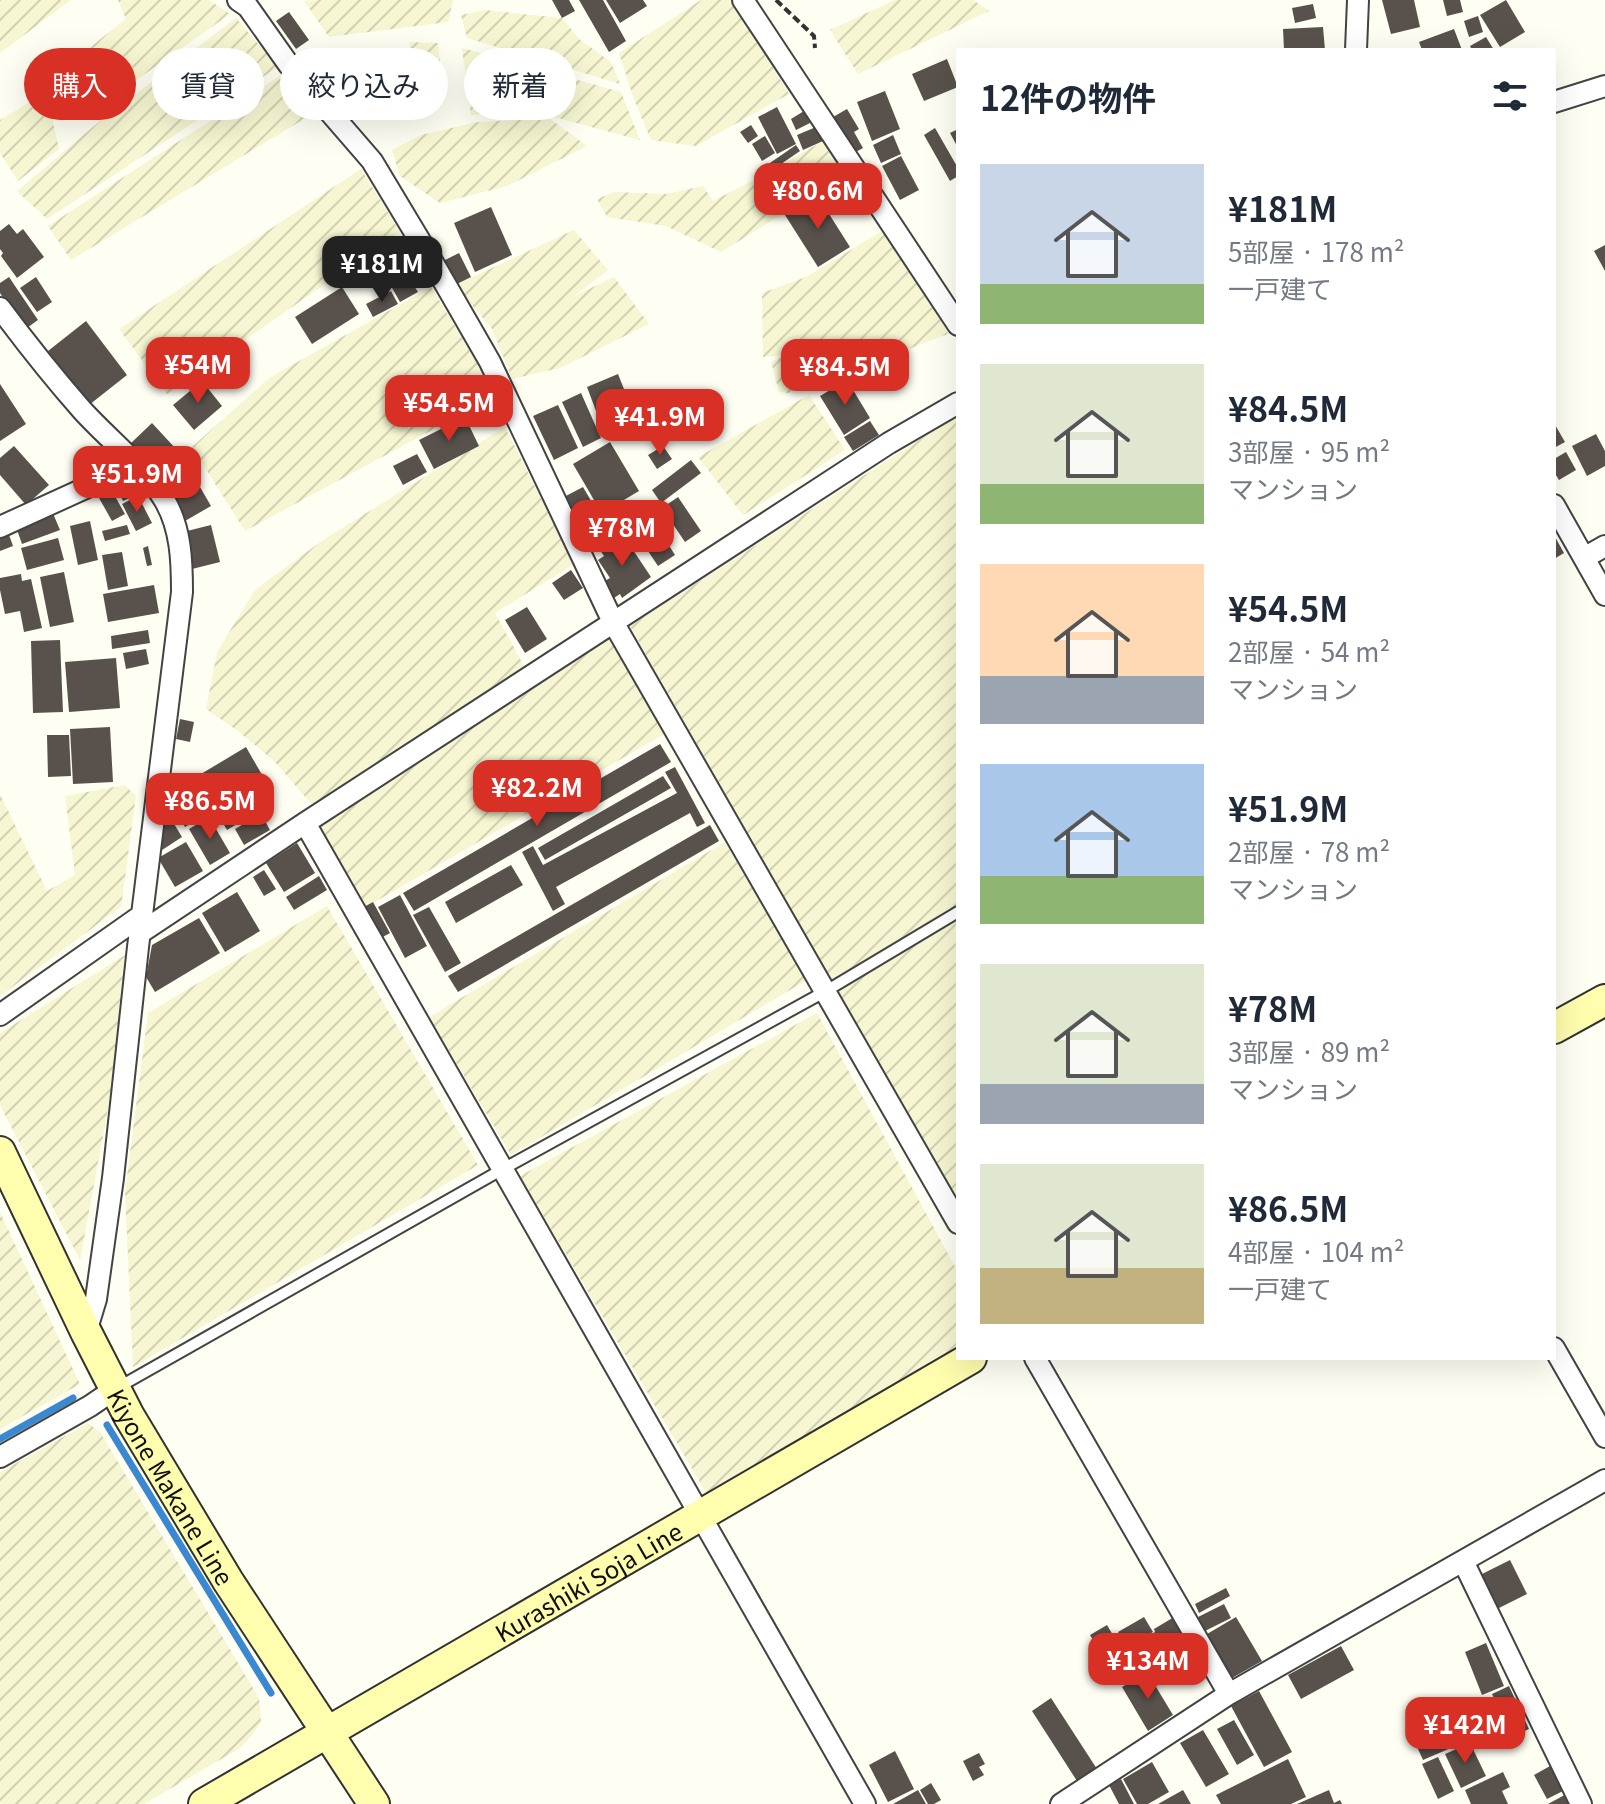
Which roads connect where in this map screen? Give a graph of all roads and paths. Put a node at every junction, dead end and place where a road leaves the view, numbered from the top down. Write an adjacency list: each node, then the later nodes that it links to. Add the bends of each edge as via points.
1 (238, 0): 18 (street, via 372,161 490,362)
2 (743, 0): 10 (street)
3 (776, 0): 5 (path, via 814,36)
4 (1358, 0): 6 (street)
5 (815, 48)
6 (1356, 48)
7 (1605, 86): 8 (street)
8 (1556, 101)
9 (0, 308): 12 (street, via 83,411)
10 (956, 322)
11 (956, 404): 18 (street)
12 (136, 465): 14 (street); 21 (street, via 165,502 182,558)
13 (1556, 509): 16 (street)
14 (0, 527)
15 (1605, 546): 16 (street)
16 (1584, 558): 17 (street)
17 (1605, 595)
18 (613, 622): 19 (street); 22 (street)
19 (305, 823): 21 (street); 27 (street)
20 (956, 913): 22 (lane)
21 (141, 924): 24 (street); 29 (street, via 109,1209)
22 (826, 991): 27 (lane); 28 (street)
23 (1605, 1000): 25 (main road)
24 (0, 1015)
25 (1556, 1027)
26 (0, 1152): 29 (main road, Kiyone Makane Line)
27 (503, 1169): 33 (lane); 37 (street)
28 (956, 1219)
29 (86, 1332): 33 (main road, Kiyone Makane Line)
30 (1556, 1351): 34 (street)
31 (968, 1360): 37 (main road, Kurashiki Soja Line)
32 (1036, 1360): 39 (street)
33 (115, 1389): 35 (street); 40 (main road, Kiyone Makane Line, via 228,1581)
34 (1605, 1437)
35 (0, 1457)
36 (1605, 1480): 38 (street)
37 (701, 1516): 40 (main road, Kurashiki Soja Line); 43 (street)
38 (1463, 1561): 39 (street); 45 (street)
39 (1229, 1694): 44 (street)
40 (329, 1733): 41 (main road, Kurashiki Soja Line); 42 (main road, Kiyone Makane Line)
41 (204, 1804)
42 (374, 1804)
43 (865, 1804)
44 (1061, 1804)
45 (1581, 1804)

